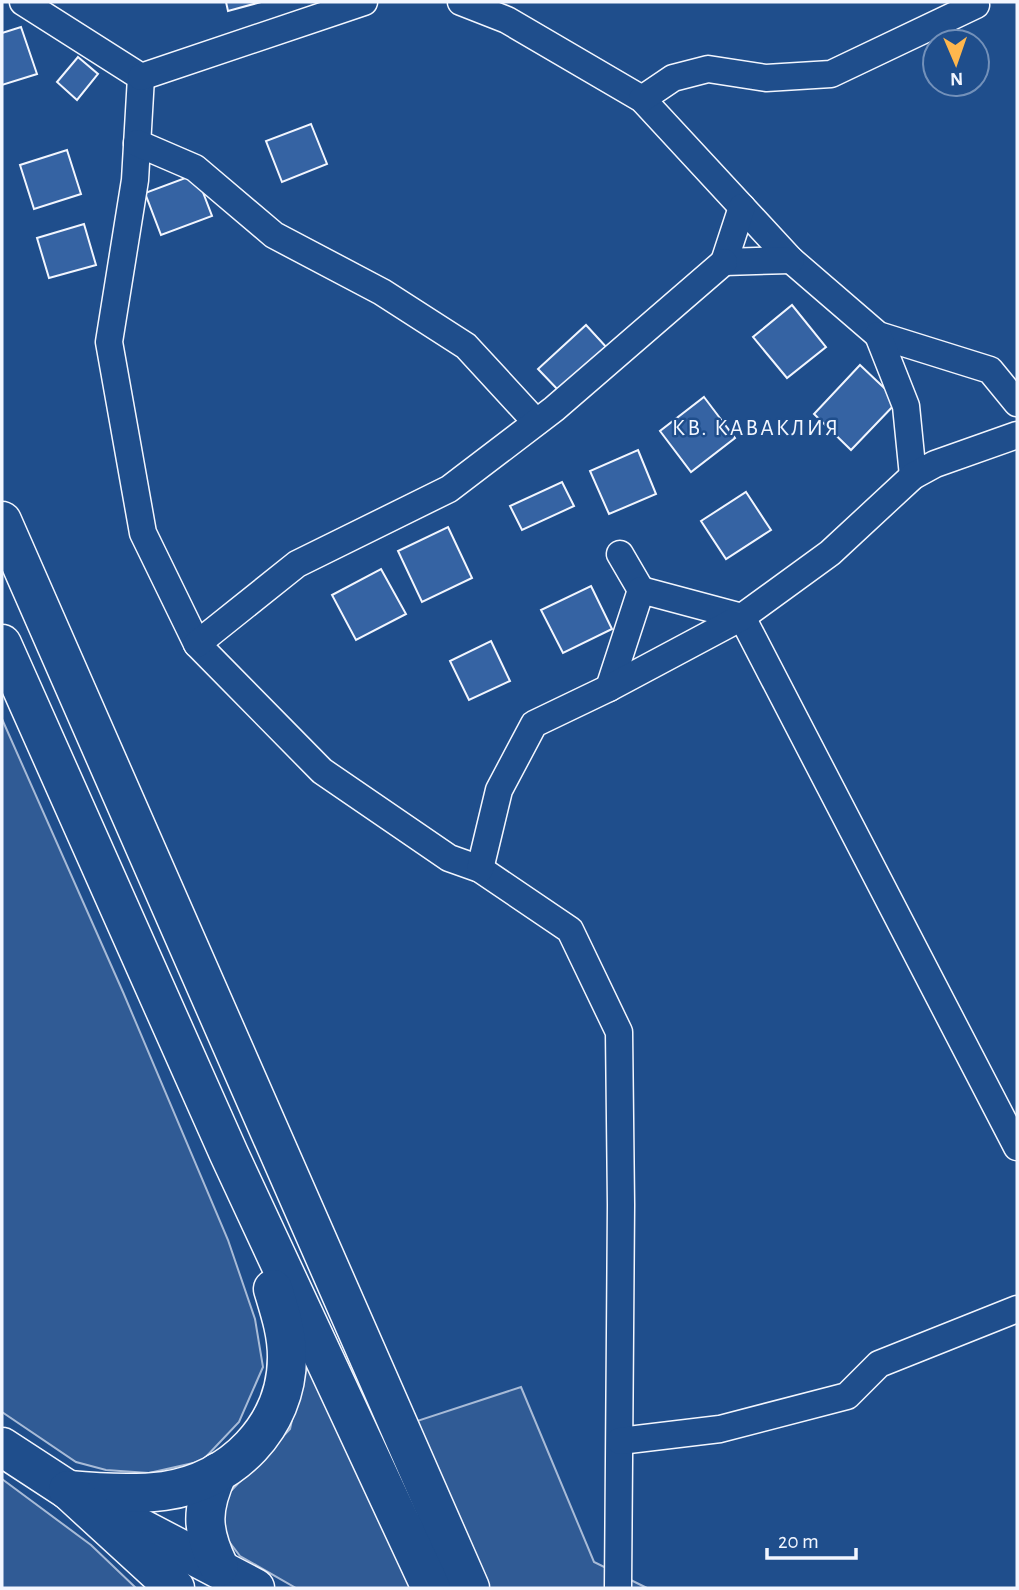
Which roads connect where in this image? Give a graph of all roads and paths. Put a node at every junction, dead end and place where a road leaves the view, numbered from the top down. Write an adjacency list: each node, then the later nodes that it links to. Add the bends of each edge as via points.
1 (23, 2): 5 (street)
2 (364, 2): 5 (street)
3 (461, 2): 6 (street, via 507,20)
4 (978, 3): 6 (street, via 831,74 766,78 708,69 673,78)
5 (141, 78): 7 (street)
6 (642, 99): 8 (street)
7 (137, 143): 15 (street, via 195,168 274,235 382,292 466,346); 23 (street, via 109,342 143,533)
8 (742, 206): 9 (street); 10 (street)
9 (791, 260): 10 (street); 11 (street)
10 (724, 262): 15 (street)
11 (878, 335): 13 (street); 17 (street, via 906,406)
12 (1017, 369): 13 (street)
13 (990, 370): 14 (street)
14 (1017, 403)
15 (536, 422): 23 (street, via 449,489 297,564)
16 (1017, 435): 17 (street)
17 (913, 476): 21 (street, via 830,553)
18 (2, 521): 37 (main road)
19 (620, 554): 20 (street)
20 (641, 590): 21 (street); 24 (street)
21 (742, 617): 24 (street); 26 (street)
22 (2, 644): 27 (main road)
23 (197, 644): 25 (street, via 322,771 449,858)
24 (609, 688): 25 (street, via 534,724 499,790)
25 (480, 869): 29 (street, via 570,930 619,1032)
26 (1017, 1147)
27 (229, 1154): 31 (main road, via 284,1325 287,1357 285,1384 270,1422 239,1459); 36 (main road)
28 (1017, 1309): 29 (street, via 879,1364 847,1396 720,1429)
29 (621, 1441): 38 (street)
30 (2, 1447): 32 (main road)
31 (218, 1472): 32 (main road, via 165,1491); 33 (main road, via 204,1520 208,1545)
32 (64, 1488): 33 (main road); 34 (main road)
33 (219, 1567): 35 (main road)
34 (175, 1588)
35 (255, 1588)
36 (431, 1588)
37 (470, 1588)
38 (618, 1588)

